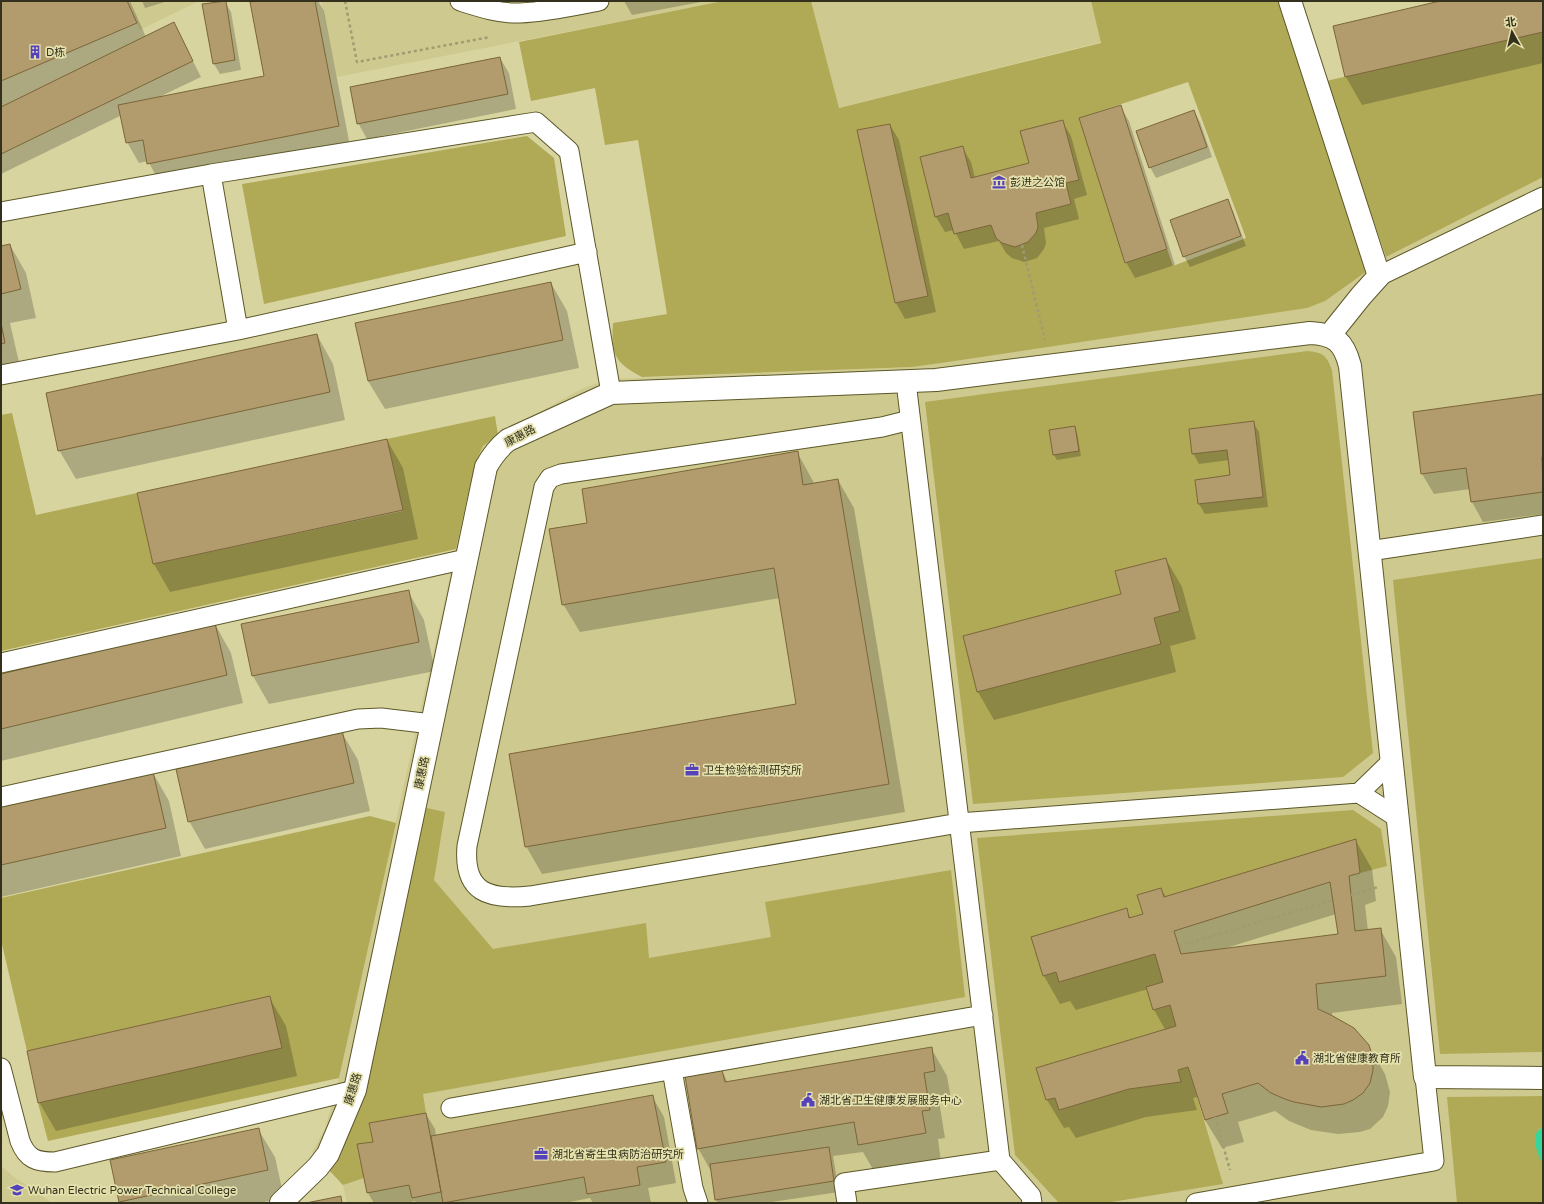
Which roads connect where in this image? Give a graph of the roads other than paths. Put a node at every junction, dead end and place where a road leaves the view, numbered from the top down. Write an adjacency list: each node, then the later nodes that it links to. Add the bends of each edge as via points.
1 (460, 1): 2 (lane, via 499,12 519,13)
2 (599, 1)
3 (1290, 1): 8 (street)
4 (211, 174): 6 (lane); 7 (lane, via 536,122 569,151); 9 (lane)
5 (1543, 197): 8 (lane)
6 (1, 212)
7 (587, 252): 9 (lane); 13 (lane)
8 (1380, 276): 10 (street)
9 (238, 330): 11 (lane)
10 (1329, 336): 12 (street, via 1310,333); 16 (street, via 1343,346 1350,366)
11 (1, 375)
12 (906, 382): 13 (street); 14 (lane)
13 (611, 393): 17 (street, 康惠路, via 508,440 499,447 486,467)
14 (910, 420): 24 (lane); 24 (lane, via 882,427 561,474 550,478 544,486 466,860 473,882 483,892 512,898)
15 (1543, 525): 16 (lane)
16 (1369, 551): 20 (street)
17 (466, 559): 18 (lane); 19 (street, 康惠路)
18 (1, 664)
19 (432, 724): 22 (lane, via 381,718 358,719); 30 (street, 康惠路)
20 (1391, 762): 21 (lane); 23 (street)
21 (1359, 793): 23 (lane); 24 (lane)
22 (1, 798)
23 (1398, 818): 28 (street)
24 (959, 824): 25 (lane)
25 (983, 1015): 27 (lane); 32 (lane)
26 (1, 1068): 30 (lane, via 24,1151 42,1162 55,1162)
27 (672, 1070): 31 (lane); 34 (lane, via 693,1188)
28 (1425, 1077): 29 (street); 37 (lane, via 1434,1161)
29 (1543, 1078)
30 (355, 1090): 33 (street, 康惠路, via 328,1154 318,1168)
31 (451, 1108)
32 (1000, 1160): 35 (lane, via 844,1183); 36 (lane, via 1031,1196)
33 (281, 1203)
34 (698, 1203)
35 (847, 1203)
36 (1032, 1203)
37 (1196, 1203)

